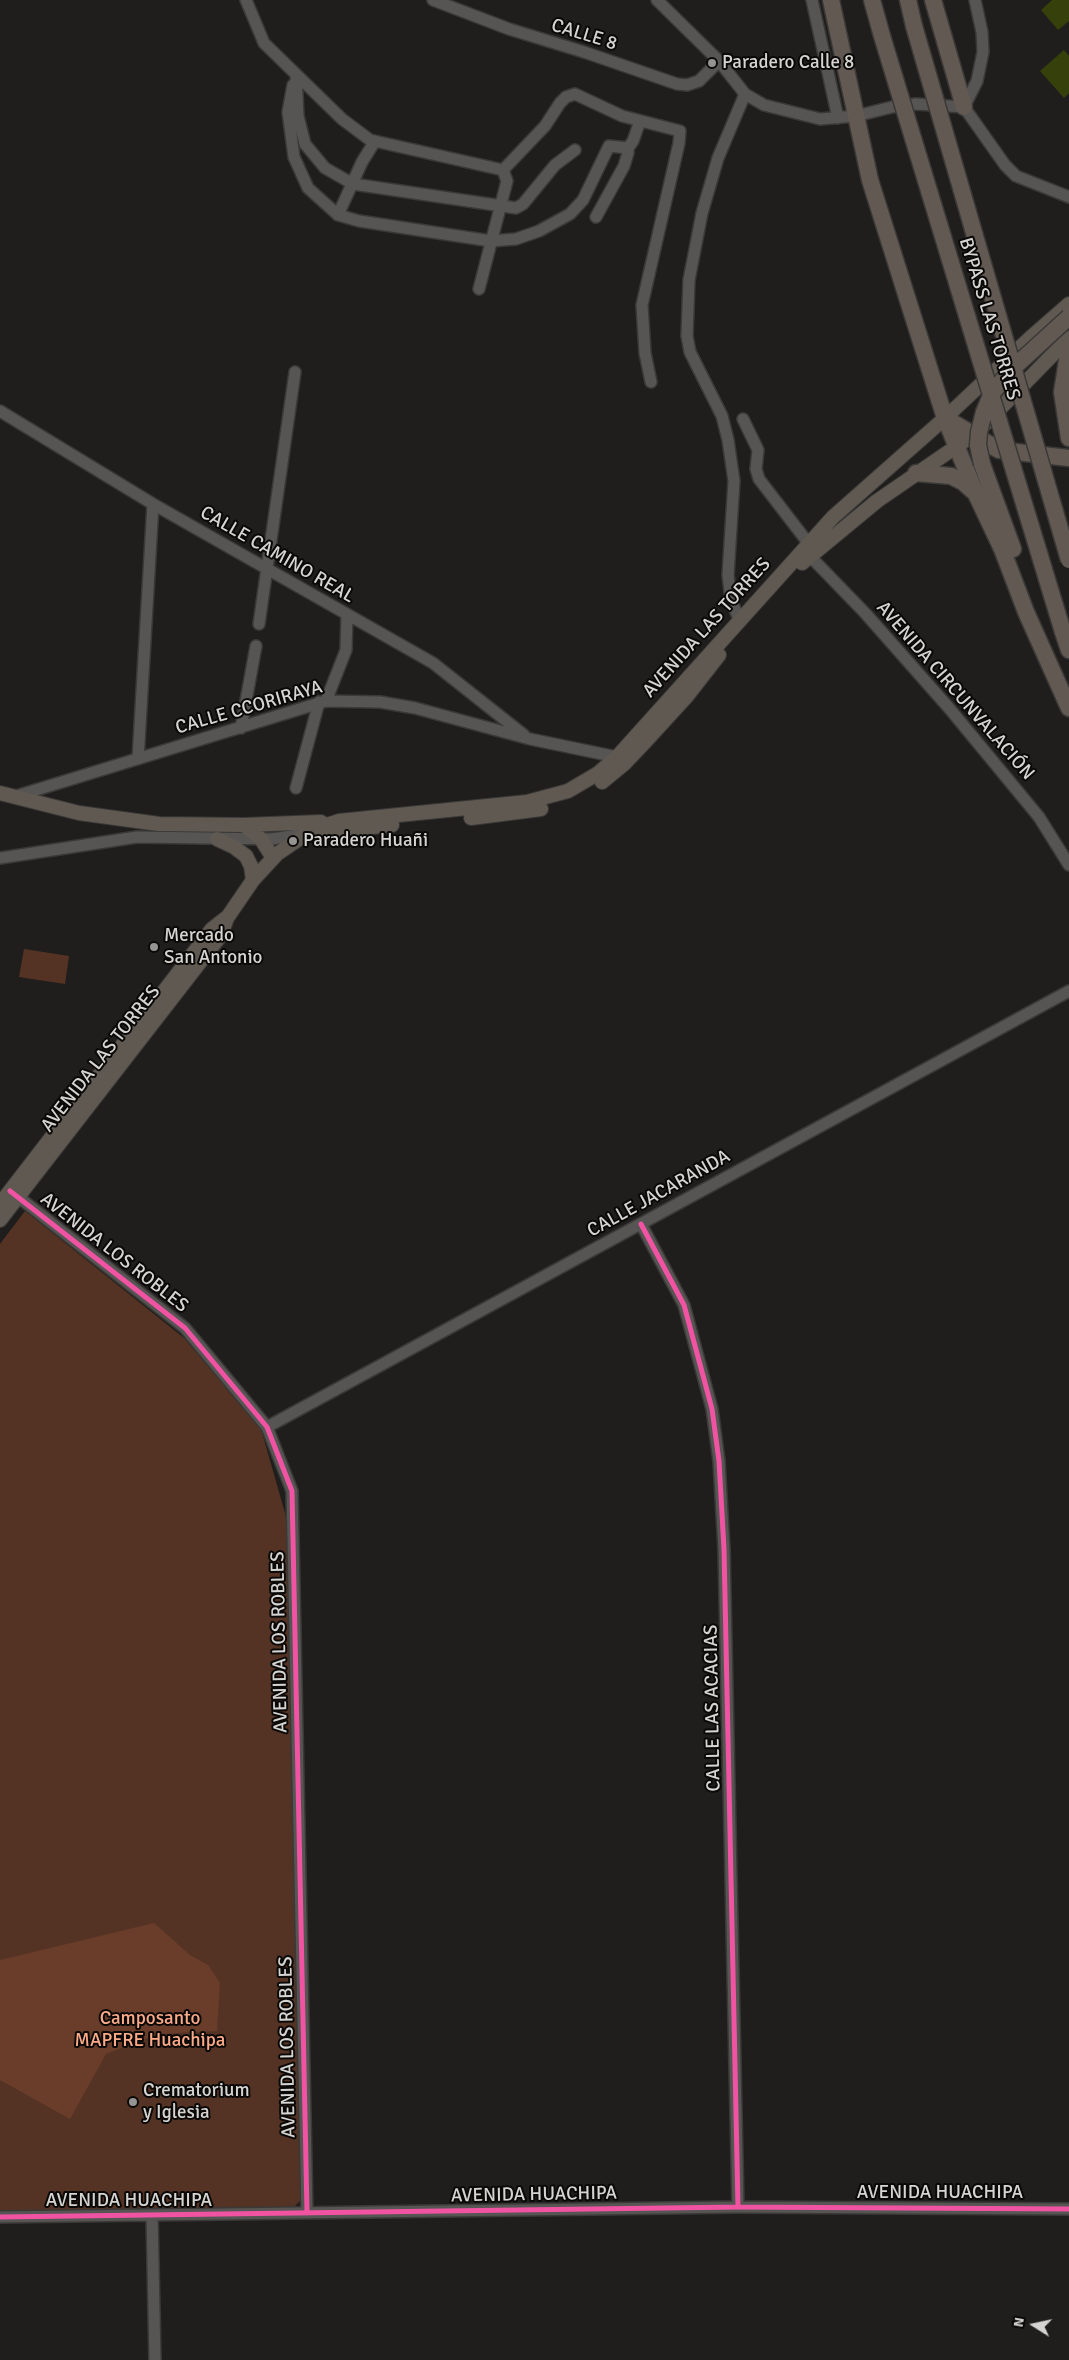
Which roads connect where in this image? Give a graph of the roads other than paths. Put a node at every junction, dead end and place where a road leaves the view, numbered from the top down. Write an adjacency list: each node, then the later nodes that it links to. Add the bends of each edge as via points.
1 (246, 0): 11 (street, via 264,43)
2 (433, 0): 10 (street, CALLE 8, via 508,29 677,84 698,82)
3 (657, 0): 10 (street)
4 (812, 0): 15 (street)
5 (831, 0): 14 (highway)
6 (872, 0): 51 (highway, BYPASS LAS TORRES, bridge)
7 (908, 0): 45 (highway, BYPASS LAS TORRES, bridge)
8 (933, 0): 13 (highway)
9 (975, 0): 13 (street, via 983,52 977,81)
10 (719, 61): 12 (street)
11 (296, 75): 17 (street, via 342,120); 21 (street, via 298,116 305,144 324,168); 24 (street, via 288,103 294,157 308,188)
12 (744, 94): 15 (street, via 764,105 796,115); 48 (street, via 718,158 702,213 689,280 687,336 690,352 722,416 728,440 734,480 728,575)
13 (964, 107): 14 (street, via 916,104); 22 (street, via 1016,176)
14 (856, 116): 15 (street); 35 (highway, via 870,180)
15 (838, 118)
16 (640, 121): 18 (street); 20 (street, via 575,94 566,97 530,144); 33 (street, via 681,133 642,305 645,353)
17 (375, 141): 20 (street); 21 (street)
18 (628, 148): 25 (street, via 624,166); 26 (street, via 609,146 583,200 570,214 516,239)
19 (575, 150): 23 (street, via 555,165 523,204 516,208)
20 (503, 170): 23 (street, via 507,181)
21 (353, 184): 23 (street); 24 (street)
22 (1069, 196)
23 (500, 207): 26 (street)
24 (338, 215): 26 (street, via 359,222)
25 (596, 218)
26 (491, 241): 27 (street)
27 (479, 289)
28 (1069, 304): 35 (main road, AVENIDA LAS TORRES, via 1028,338)
29 (1069, 317): 52 (highway, bridge, via 1013,368 992,393 984,412 978,445 991,494)
30 (1069, 338): 37 (main road, AVENIDA LAS TORRES)
31 (1069, 348): 38 (highway, via 1062,392)
32 (295, 372): 46 (street)
33 (651, 382)
34 (0, 411): 43 (street, CALLE CAMINO REAL)
35 (945, 418): 37 (highway); 39 (highway); 44 (main road, AVENIDA LAS TORRES, via 833,517)
36 (743, 419): 44 (street, AVENIDA CIRCUNVALACIÓN, via 758,450 756,469 759,479)
37 (974, 434): 39 (main road, AVENIDA LAS TORRES); 40 (highway, via 1005,452)
38 (1069, 438)
39 (956, 446): 41 (main road, AVENIDA LAS TORRES); 42 (highway)
40 (1069, 458)
41 (916, 473): 42 (highway, via 951,476); 44 (main road, AVENIDA LAS TORRES)
42 (976, 494): 54 (highway)
43 (153, 504): 46 (street, CALLE CAMINO REAL); 58 (street)
44 (808, 550): 48 (main road, AVENIDA LAS TORRES); 63 (main road, AVENIDA LAS TORRES, via 645,742 625,763 585,792 522,813); 68 (street, AVENIDA CIRCUNVALACIÓN, via 940,696 1040,817)
45 (1069, 560)
46 (267, 569): 47 (street, CALLE CAMINO REAL); 49 (street)
47 (347, 615): 53 (street, via 346,650); 56 (street, CALLE CAMINO REAL, via 433,663)
48 (739, 619): 57 (main road, AVENIDA LAS TORRES)
49 (259, 624)
50 (256, 646): 55 (street)
51 (1069, 650)
52 (1069, 691)
53 (322, 701): 55 (street, CALLE CCORIRAYA); 56 (street, CALLE CCORIRAYA, via 380,702 415,708); 59 (street)
54 (1069, 708)
55 (242, 728): 58 (street, CALLE CCORIRAYA)
56 (530, 739): 57 (street, CALLE CCORIRAYA)
57 (617, 757): 61 (main road, AVENIDA LAS TORRES, via 577,786 540,800)
58 (138, 759): 60 (street, CALLE CCORIRAYA)
59 (296, 788)
60 (6, 795): 62 (main road, via 79,813 159,824)
61 (339, 820): 62 (main road); 63 (main road, AVENIDA LAS TORRES)
62 (244, 825): 65 (main road)
63 (304, 834): 65 (street); 67 (main road, AVENIDA LAS TORRES)
64 (217, 839): 65 (street); 66 (street, via 137,837); 69 (main road, via 246,856)
65 (261, 839): 67 (main road)
66 (0, 858)
67 (273, 858): 69 (main road, AVENIDA LAS TORRES)
68 (1069, 865)
69 (253, 880): 71 (main road, AVENIDA LAS TORRES, via 227,918 212,929)
70 (1069, 991): 74 (street, CALLE JACARANDA)
71 (14, 1194): 72 (main road, AVENIDA LAS TORRES); 73 (main road, AVENIDA LAS TORRES); 75 (street, AVENIDA LOS ROBLES, via 185,1328)
72 (0, 1204)
73 (0, 1220)
74 (640, 1224): 75 (street, CALLE JACARANDA); 76 (street, CALLE LAS ACACIAS, via 684,1305 712,1409 719,1462 724,1541)
75 (267, 1427): 78 (street, AVENIDA LOS ROBLES, via 292,1491)
76 (738, 2207): 77 (street, AVENIDA HUACHIPA); 78 (street, AVENIDA HUACHIPA)
77 (1069, 2209)
78 (307, 2212): 79 (street, AVENIDA HUACHIPA)
79 (152, 2215): 80 (street, AVENIDA HUACHIPA); 81 (street)
80 (0, 2217)
81 (155, 2360)

